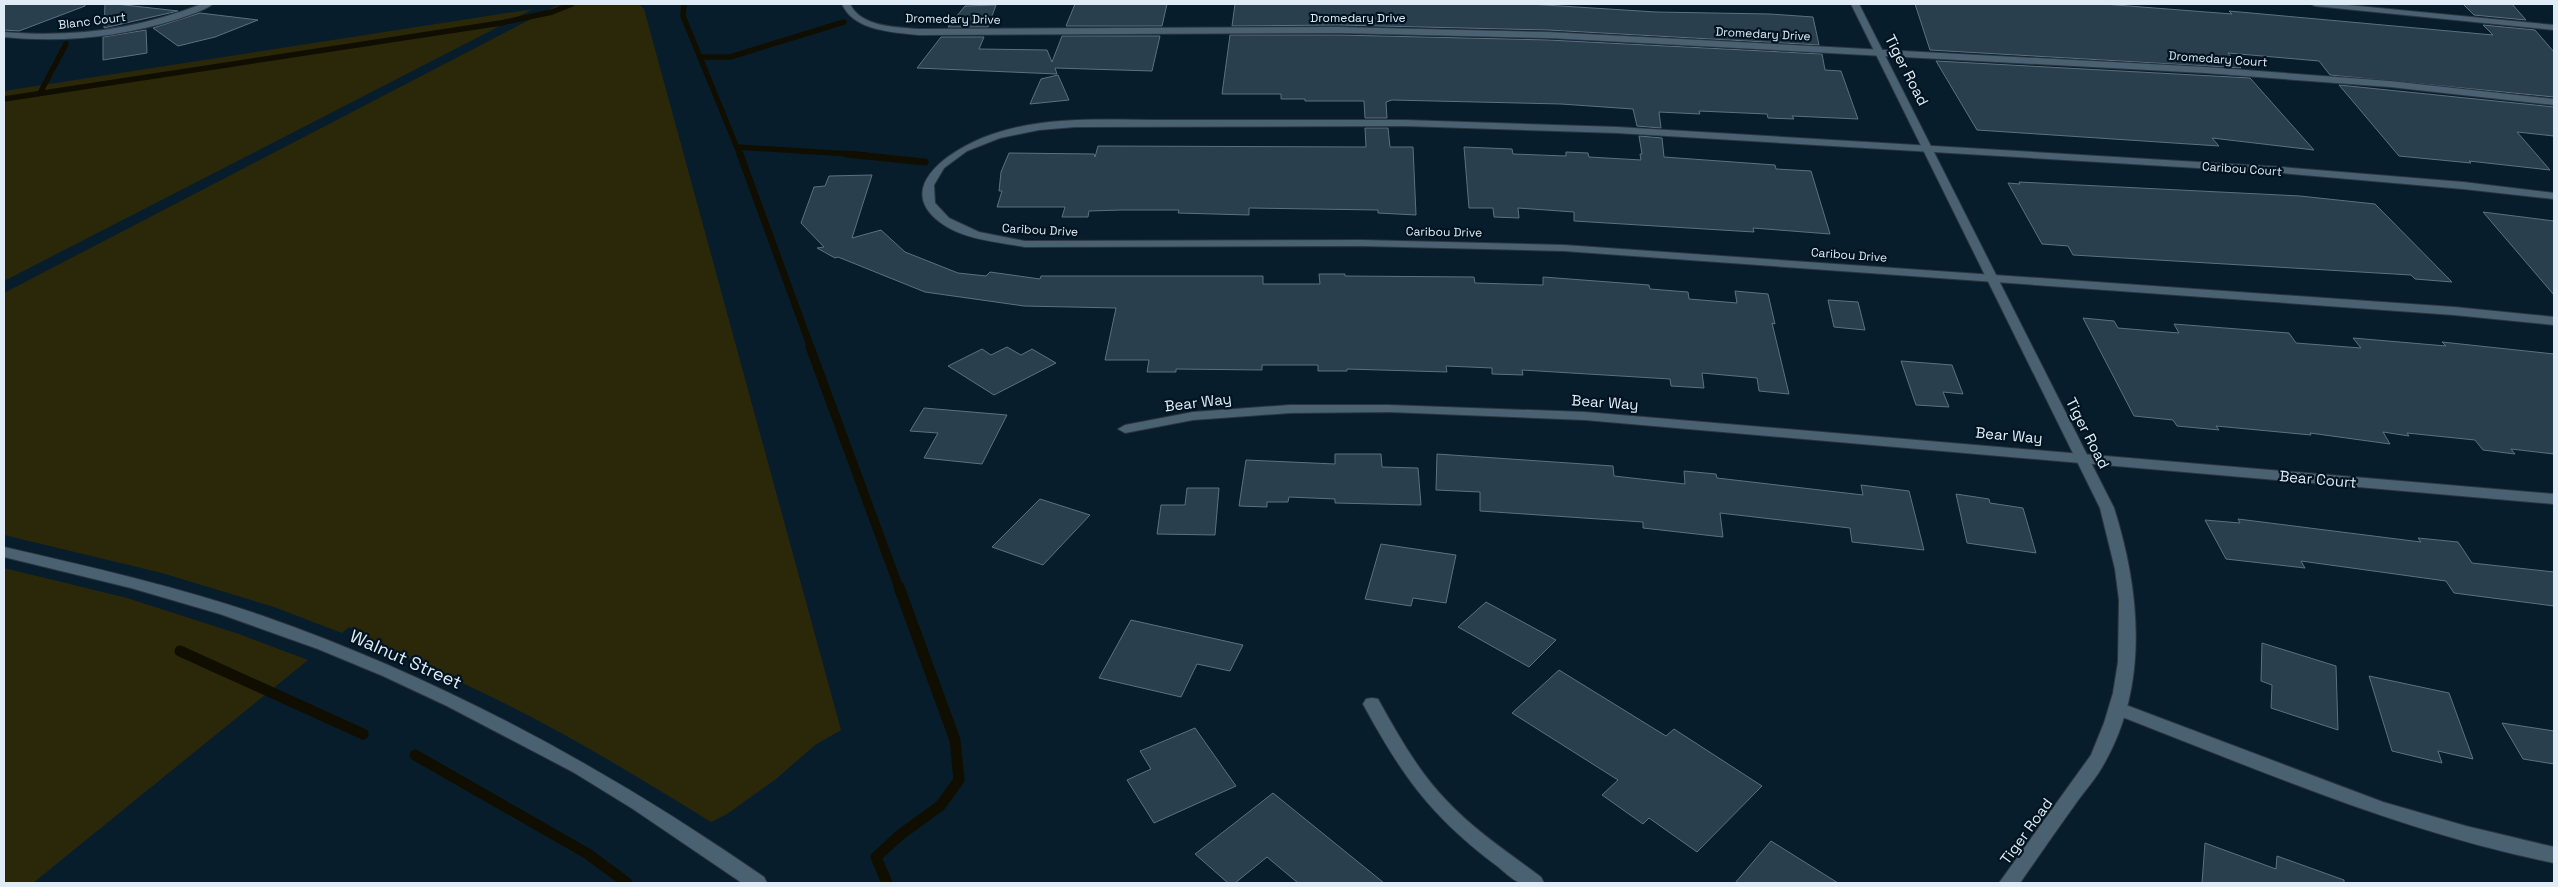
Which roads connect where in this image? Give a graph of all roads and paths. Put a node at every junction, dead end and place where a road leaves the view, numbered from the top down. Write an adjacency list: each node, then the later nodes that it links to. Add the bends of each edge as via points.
1 (209, 4): 6 (street, Blanc Court, via 179,17 128,30 69,38)
2 (846, 4): 7 (street, Dromedary Drive, via 853,15 868,23 918,32 1458,32)
3 (1855, 4): 7 (street, Tiger Road)
4 (2315, 4): 5 (street)
5 (2554, 28)
6 (4, 35)
7 (1879, 52): 8 (street, Dromedary Court, via 2299,77); 9 (street, Tiger Road)
8 (2554, 102)
9 (1929, 150): 10 (street, Caribou Court, via 2335,175); 11 (street, Tiger Road); 11 (street, Caribou Drive, via 1562,127 1416,123 1051,125 1011,132 960,151 930,178 926,198 939,216 964,231 1025,244 1462,244 1564,248)
10 (2554, 196)
11 (1992, 278): 12 (street); 14 (street, Tiger Road)
12 (2554, 321)
13 (1125, 429): 14 (street, Bear Way, via 1192,416 1288,410 1436,410 1584,416)
14 (2082, 458): 15 (street, Bear Court); 18 (street, Tiger Road, via 2107,508 2124,565 2130,625 2128,657)
15 (2554, 499)
16 (4, 552): 20 (street, Walnut Street, via 145,585 257,620 369,663 482,715 596,777 716,853)
17 (1372, 704): 21 (street, via 1399,754 1438,803 1453,819)
18 (2118, 708): 19 (street, via 2380,809); 22 (street, Tiger Road, via 2101,754)
19 (2554, 855)
20 (757, 883)
21 (1534, 883)
22 (2008, 883)

